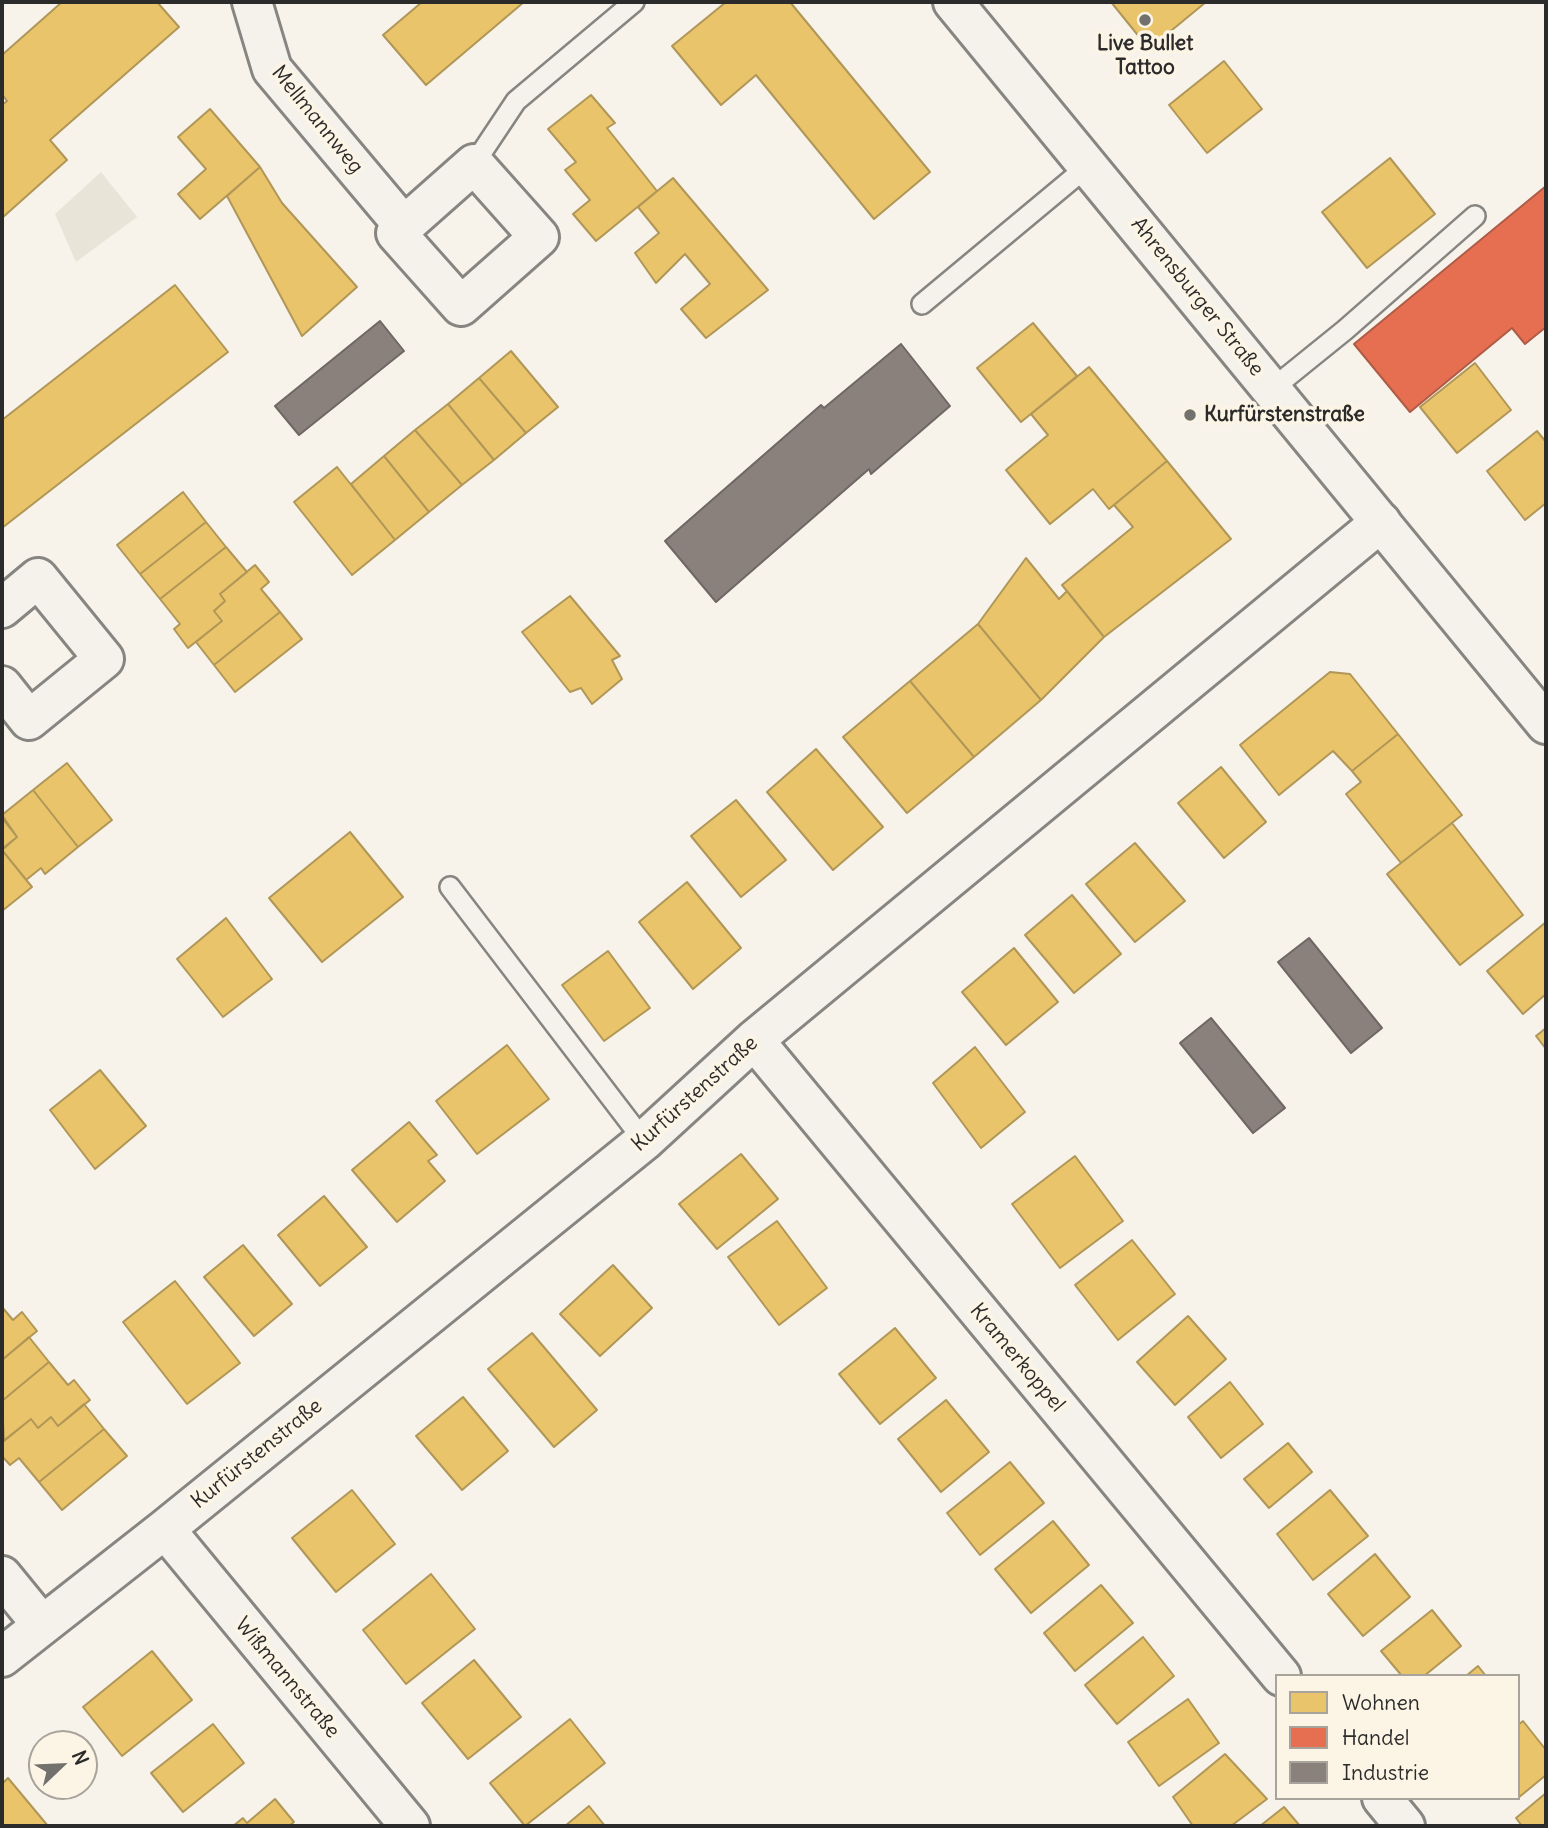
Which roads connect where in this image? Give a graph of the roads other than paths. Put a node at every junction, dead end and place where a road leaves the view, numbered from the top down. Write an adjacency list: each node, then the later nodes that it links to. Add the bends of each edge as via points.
1 (252, 2): 7 (street, Mellmannweg, via 272,69)
2 (634, 2): 4 (lane, via 516,101)
3 (953, 2): 5 (street, Ahrensburger Straße)
4 (474, 164): 7 (street); 7 (street, Mellmannweg, via 539,237 461,306 396,233)
5 (1089, 165): 8 (lane); 9 (street, Ahrensburger Straße)
6 (1475, 216): 9 (lane)
7 (404, 226)
8 (922, 303)
9 (1272, 389): 10 (street, Ahrensburger Straße)
10 (1381, 522): 13 (street, Ahrensburger Straße); 15 (street, Kurfürstenstraße)
11 (2, 608): 12 (street, via 38,578 104,659 29,720)
12 (2, 686)
13 (1546, 724)
14 (450, 887): 16 (lane)
15 (754, 1040): 16 (street, Kurfürstenstraße); 21 (street, Kramerkoppel)
16 (643, 1141): 17 (street, Kurfürstenstraße)
17 (165, 1529): 19 (street, Kurfürstenstraße); 23 (street, Wißmannstraße)
18 (2, 1576): 19 (street)
19 (42, 1625): 20 (street, Kurfürstenstraße)
20 (2, 1657)
21 (1279, 1674)
22 (1384, 1800): 24 (street)
23 (410, 1826)
24 (1405, 1826)

